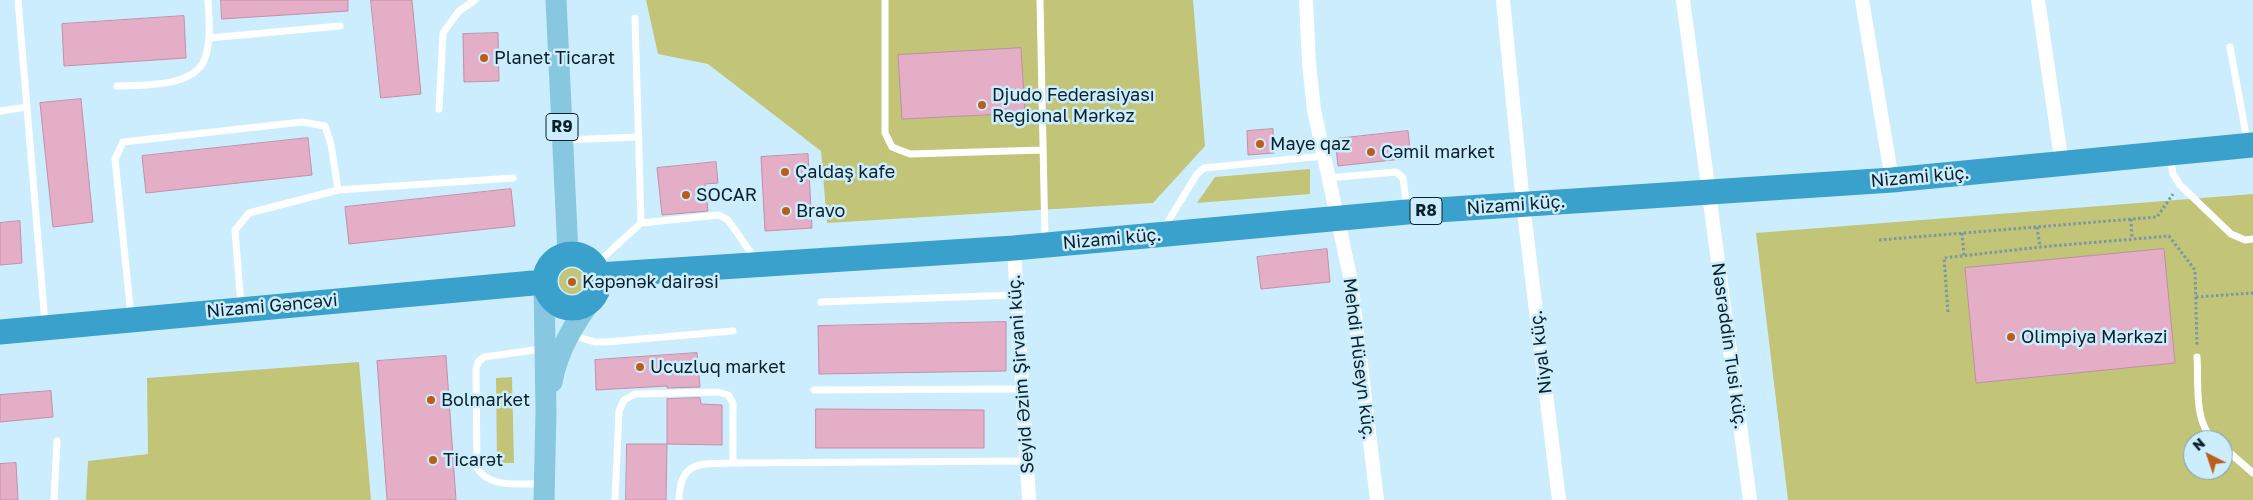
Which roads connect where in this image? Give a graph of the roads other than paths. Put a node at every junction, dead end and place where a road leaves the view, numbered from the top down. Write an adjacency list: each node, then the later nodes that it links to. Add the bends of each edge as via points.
1 (18, 0): 17 (lane)
2 (208, 0): 14 (lane)
3 (475, 0): 18 (lane, via 459,11 443,33)
4 (556, 0): 21 (main road, R9)
5 (884, 0): 23 (lane, via 885,134 892,147 910,154)
6 (1040, 0): 23 (lane)
7 (1306, 0): 25 (street, Mehdi Hüseyn küç., via 1309,62)
8 (1503, 0): 32 (street, Niyal küç.)
9 (1683, 0): 31 (street, Nəsrəddin Tusi küç.)
10 (1862, 0): 29 (street)
11 (2038, 0): 26 (street)
12 (635, 18): 20 (lane)
13 (340, 26): 14 (lane)
14 (209, 38): 16 (lane, via 206,57 196,72 165,84)
15 (2230, 47): 22 (lane)
16 (117, 86)
17 (27, 107): 19 (lane); 48 (lane)
18 (439, 109)
19 (0, 111)
20 (639, 137): 21 (lane); 35 (lane)
21 (563, 140): 40 (main road, R9)
22 (2250, 145): 24 (highway, Nizami küç. / R8)
23 (1043, 150): 38 (lane)
24 (2170, 154): 26 (highway, Nizami küç. / R8); 37 (lane, via 2173,174 2180,186 2230,234 2245,240)
25 (1323, 156): 28 (street, Mehdi Hüseyn küç.); 36 (lane, via 1204,168 1197,174)
26 (2062, 165): 29 (highway, Nizami küç. / R8)
27 (513, 178): 30 (lane)
28 (1328, 178): 33 (lane, via 1396,172 1403,178); 34 (street, Mehdi Hüseyn küç.)
29 (1892, 180): 31 (highway, Nizami küç. / R8)
30 (338, 190): 46 (lane, via 249,213 235,230); 47 (lane, via 325,126 302,122 123,142 114,159)
31 (1708, 192): 32 (highway, Nizami küç. / R8); 70 (street, Nəsrəddin Tusi küç.)
32 (1523, 204): 33 (highway, Nizami küç. / R8); 69 (street, Niyal küç.)
33 (1407, 212): 34 (highway, Nizami küç. / R8)
34 (1336, 218): 36 (highway, Nizami küç. / R8); 68 (street, Mehdi Hüseyn küç., via 1350,281)
35 (641, 223): 41 (lane, via 719,215 728,220); 42 (lane)
36 (1161, 234): 38 (highway, Nizami küç. / R8)
37 (2253, 239)
38 (1045, 245): 39 (highway, Nizami küç. / R8)
39 (1014, 248): 41 (highway, Nizami küç. / R8); 44 (street, Seyid Əzim Şirvani küç.)
40 (568, 254): 42 (highway, via 587,259); 43 (highway, via 551,264)
41 (758, 265): 42 (highway, Nizami küç. / R8)
42 (596, 278): 43 (highway, via 589,302 570,308 552,300); 51 (main road)
43 (544, 282): 46 (highway, Nizami Gəncəvi); 52 (main road)
44 (1015, 295): 45 (lane); 54 (street, Seyid Əzim Şirvani küç.)
45 (821, 302)
46 (242, 309): 47 (highway, Nizami Gəncəvi)
47 (132, 319): 48 (highway, Nizami Gəncəvi)
48 (46, 327): 50 (highway, Nizami Gəncəvi)
49 (733, 331): 51 (lane, via 606,342)
50 (0, 332)
51 (569, 335): 56 (main road, via 554,370)
52 (545, 349): 56 (main road); 63 (lane, via 484,357 476,370 477,468 492,482)
53 (2197, 357): 57 (lane, via 2201,417)
54 (1022, 389): 55 (lane); 60 (street, Seyid Əzim Şirvani küç.)
55 (814, 390)
56 (546, 412): 63 (main road)
57 (2208, 430)
58 (57, 441): 64 (lane)
59 (2233, 456): 62 (lane)
60 (1026, 461): 61 (lane); 67 (street, Seyid Əzim Şirvani küç.)
61 (733, 463): 65 (lane, via 733,403 728,395 718,392 635,394 624,400 619,411); 66 (lane, via 699,464 686,471 679,484)
62 (2253, 473)
63 (544, 492)
64 (54, 500)
65 (615, 500)
66 (679, 500)
67 (1029, 500)
68 (1377, 500)
69 (1559, 500)
70 (1750, 500)

